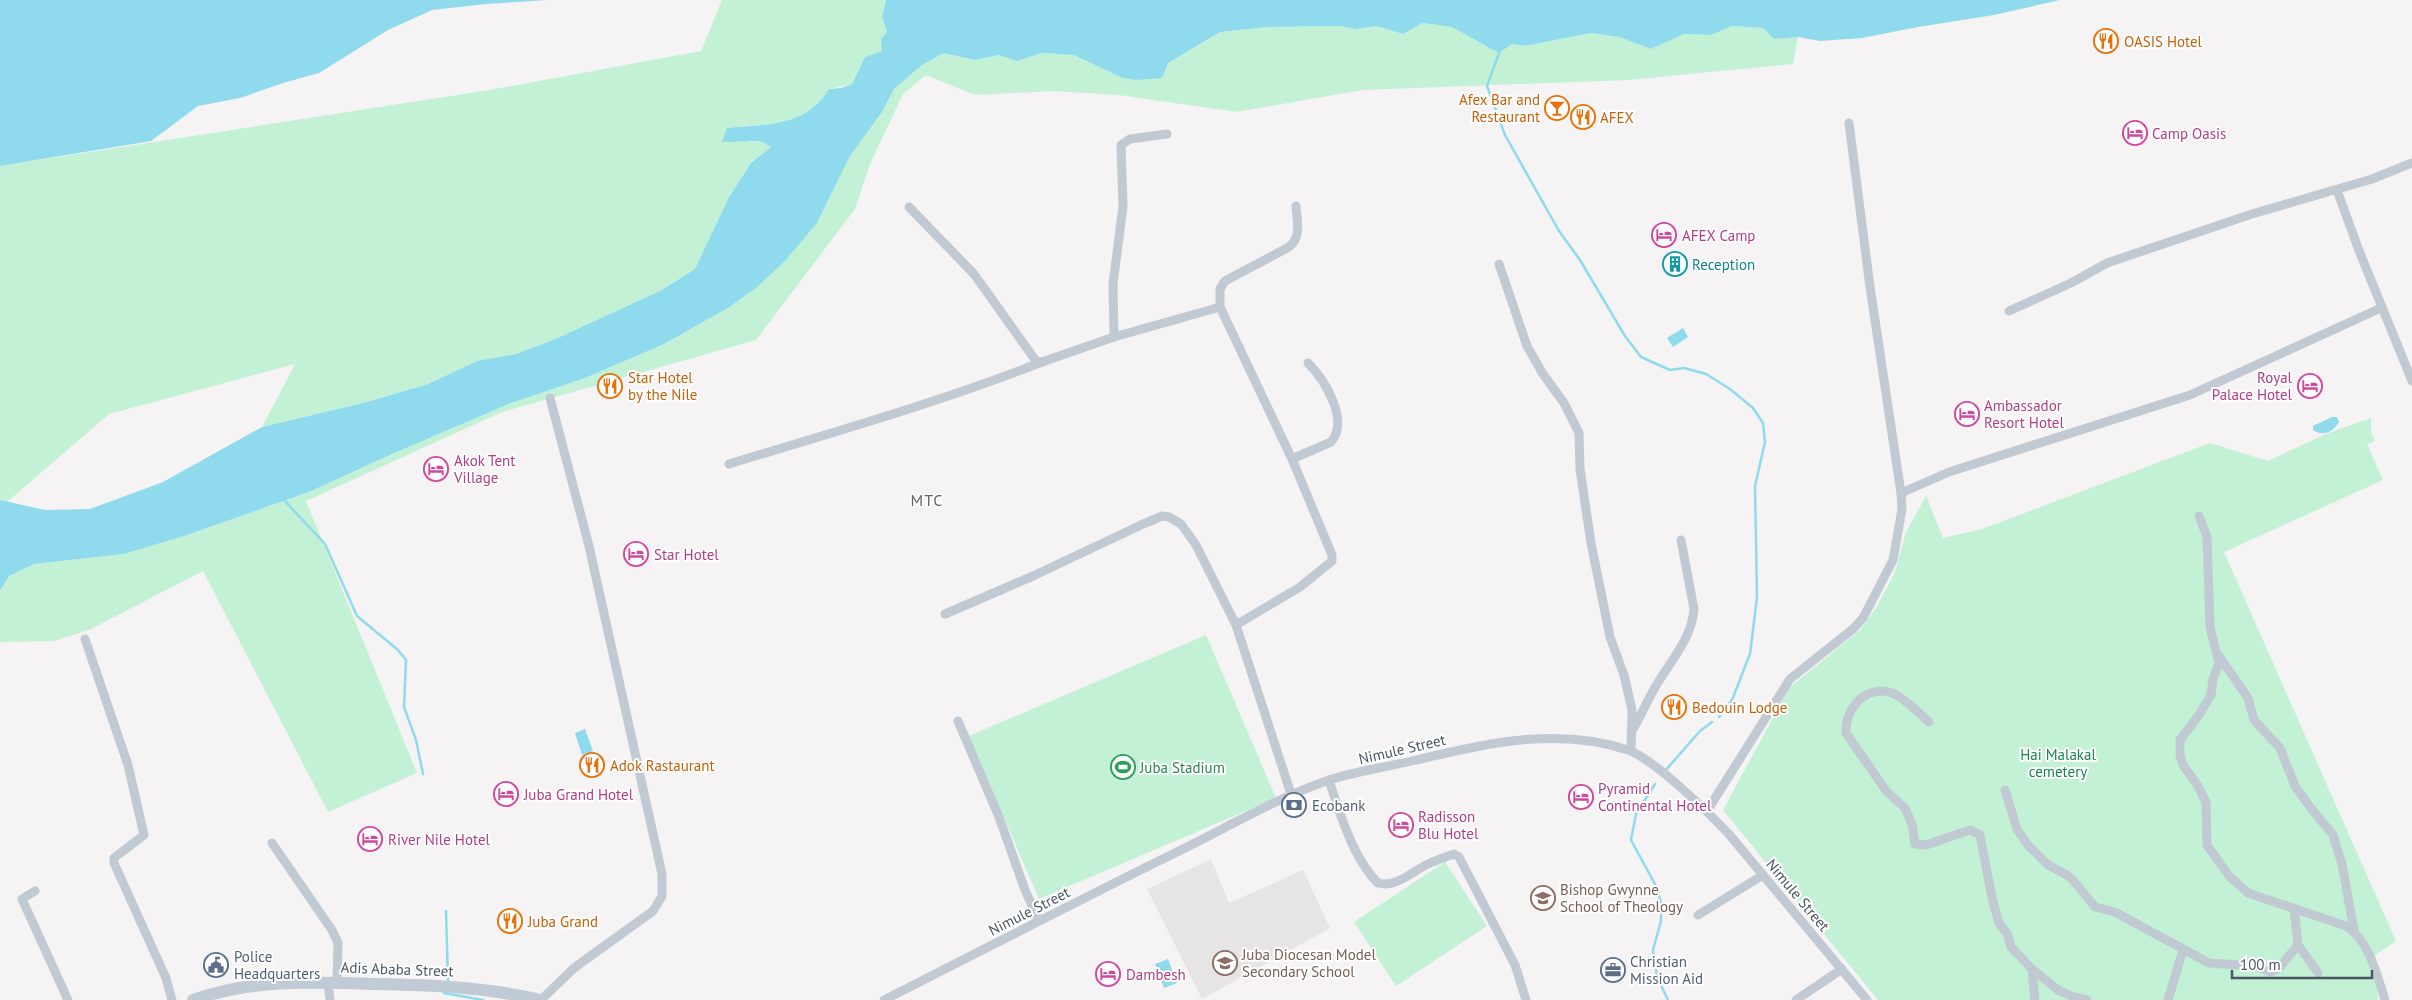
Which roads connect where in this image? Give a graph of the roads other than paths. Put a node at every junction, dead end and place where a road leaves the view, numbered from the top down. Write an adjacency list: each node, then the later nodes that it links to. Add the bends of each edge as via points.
1 (1849, 123): 18 (street)
2 (1167, 134): 11 (street, via 1130,138 1121,145 1123,206 1113,284)
3 (2412, 163): 4 (street)
4 (2337, 190): 9 (street); 10 (street, via 2252,214 2107,263)
5 (1296, 206): 8 (street, via 1298,233 1294,243 1225,281 1220,288)
6 (908, 207): 12 (street, via 974,274 1036,361)
7 (1499, 264): 27 (street, via 1527,346 1564,403 1579,433 1580,469 1591,543 1610,637 1632,710)
8 (1220, 306): 11 (street); 16 (street)
9 (2381, 308): 14 (street); 18 (street, via 2190,395 1949,472)
10 (2010, 311)
11 (1114, 337): 12 (street)
12 (1042, 362): 17 (street, via 899,412)
13 (1308, 363): 16 (street, via 1330,393 1338,428 1331,442)
14 (2412, 381)
15 (550, 398): 50 (street, via 589,546 663,887 662,896 652,911 574,968)
16 (1292, 459): 22 (street, via 1332,561 1300,587)
17 (729, 464)
18 (1901, 493): 32 (street, via 1902,509 1893,560 1863,618 1790,678)
19 (2199, 516): 24 (street, via 2207,537 2210,627)
20 (1681, 540): 27 (street, via 1693,619)
21 (945, 614): 22 (street, via 1162,516 1181,524 1196,546)
22 (1236, 625): 31 (street)
23 (85, 639): 47 (street, via 128,765 144,835 114,858 114,863 166,978)
24 (2218, 656): 36 (street, via 2211,695 2180,740 2181,761 2203,794 2208,808 2207,845 2229,876 2248,893); 39 (street, via 2248,698 2254,720 2280,748 2295,786 2333,835 2342,864)
25 (958, 721): 38 (street)
26 (1929, 722): 43 (street, via 1898,696 1883,692 1868,694 1855,702 1845,722 1846,733 1881,785 1905,808 1915,844 1926,845 1970,830 1980,835 1999,923 2008,935 2011,947)
27 (1631, 733): 28 (street)
28 (1631, 751): 29 (street, Nimule Street, via 1591,740 1515,740); 32 (street, Nimule Street)
29 (1328, 780): 31 (street, Nimule Street); 52 (street, via 1358,854 1378,884 1404,879 1426,865 1454,854 1459,857 1515,965)
30 (2005, 790): 41 (street, via 2017,830 2041,860 2067,875 2095,907 2115,912)
31 (1292, 797): 38 (street, Nimule Street)
32 (1707, 812): 34 (street, Nimule Street)
33 (272, 842): 45 (street, via 338,943)
34 (1763, 875): 37 (street); 42 (street, Nimule Street)
35 (35, 891): 46 (street, via 22,899)
36 (2294, 908): 39 (street); 40 (street)
37 (1698, 915)
38 (1040, 921): 51 (street, Nimule Street)
39 (2354, 930): 58 (street, via 2376,971)
40 (2298, 945): 41 (street, via 2272,972 2240,964 2209,964); 44 (street)
41 (2183, 950): 57 (street)
42 (1842, 969): 53 (street); 54 (street, Nimule Street)
43 (2032, 969): 55 (street); 56 (street, via 2058,990)
44 (2318, 973)
45 (333, 983): 48 (street, Adis Ababa Street, via 249,985); 49 (street); 50 (street, Adis Ababa Street, via 458,987)
46 (68, 1000)
47 (172, 1000)
48 (193, 1000)
49 (330, 1000)
50 (541, 1000)
51 (884, 1000)
52 (1526, 1000)
53 (1796, 1000)
54 (1867, 1000)
55 (2035, 1000)
56 (2087, 1000)
57 (2168, 1000)
58 (2385, 1000)

